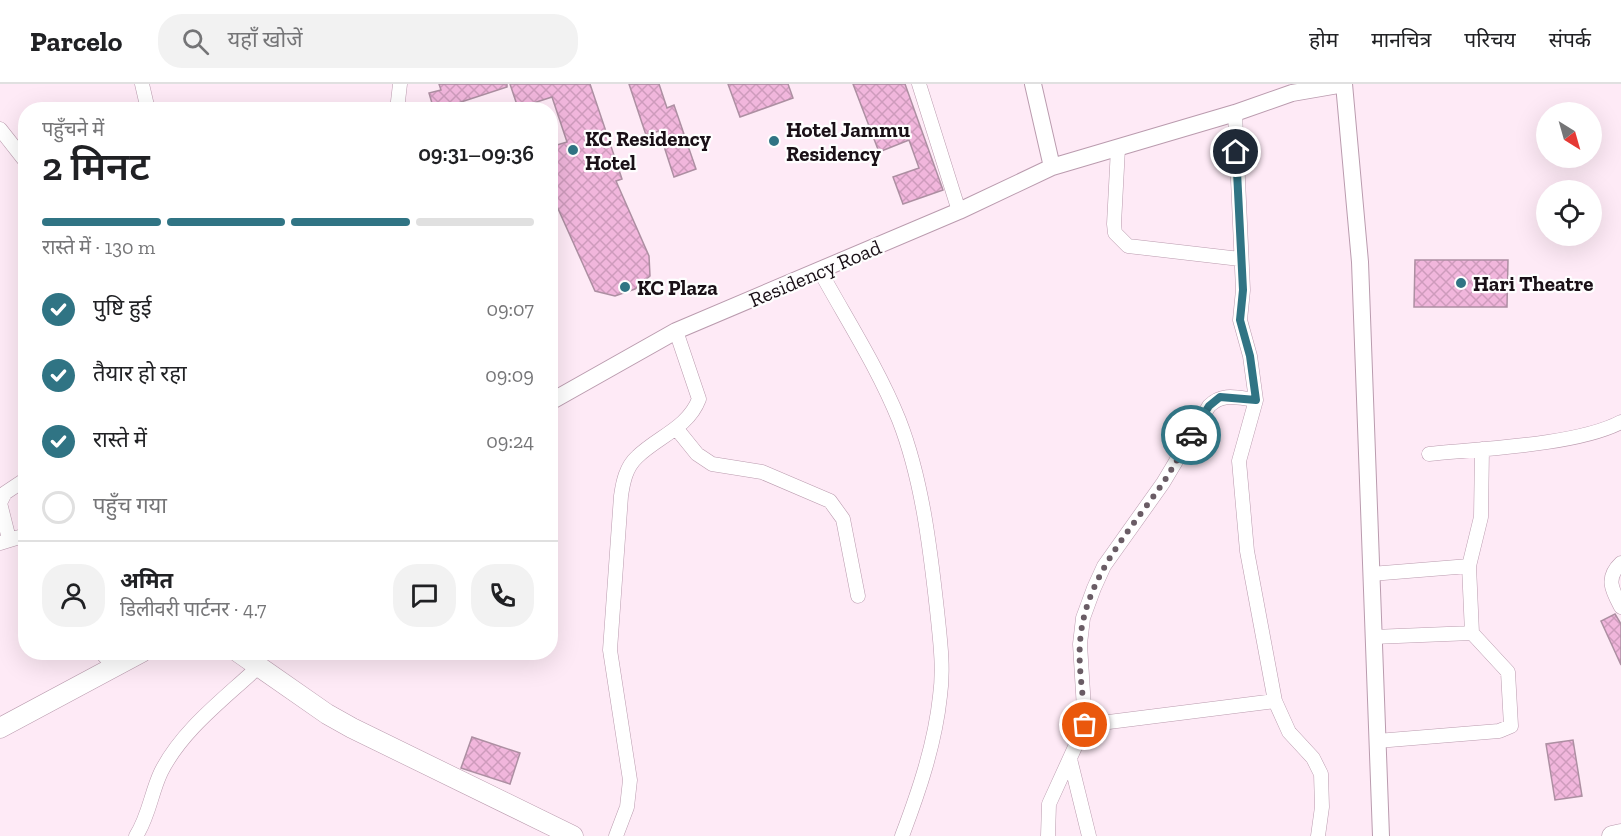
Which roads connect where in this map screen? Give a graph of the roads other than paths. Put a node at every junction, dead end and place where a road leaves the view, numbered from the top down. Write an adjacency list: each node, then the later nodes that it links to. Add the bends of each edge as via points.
1 (142, 84): 7 (street)
2 (400, 84): 8 (street)
3 (919, 84): 14 (street)
4 (1033, 84): 13 (street)
5 (1344, 84): 6 (street, Residency Road); 28 (street, via 1360,262)
6 (1289, 89): 9 (street, Residency Road)
7 (146, 102)
8 (398, 102)
9 (1235, 113): 11 (street, Residency Road); 15 (street)
10 (0, 129): 12 (street)
11 (1118, 148): 13 (street, Residency Road); 15 (street, via 1114,224 1121,241 1139,248)
12 (18, 152)
13 (1052, 167): 14 (street, Residency Road)
14 (959, 211): 16 (street, Residency Road)
15 (1239, 259): 19 (street, via 1243,290 1240,320)
16 (820, 271): 17 (street, Residency Road); 45 (street, via 899,420 930,546 941,693 934,732)
17 (676, 331): 18 (street, Residency Road); 21 (street, via 699,399 691,414)
18 (558, 397)
19 (1256, 400): 36 (street, via 1239,460 1247,551); 37 (street, via 1226,396 1209,406 1163,483 1104,566 1083,618 1080,644)
20 (1621, 422): 22 (street, via 1568,437)
21 (676, 428): 29 (street, via 697,454 712,464 762,472 830,501 843,519); 44 (street, via 636,458 625,475 621,496 610,650 630,780 627,807)
22 (1482, 449): 23 (street); 27 (street, via 1481,517)
23 (1429, 454)
24 (18, 485): 25 (street, via 2,498)
25 (4, 541)
26 (1621, 563): 30 (street, via 1610,582)
27 (1469, 566): 28 (street); 31 (street)
28 (1371, 574): 32 (street)
29 (858, 596)
30 (1621, 607)
31 (1472, 633): 32 (street); 39 (street, via 1508,672 1511,726 1500,731)
32 (1373, 637): 39 (street)
33 (107, 660): 38 (main road)
34 (248, 660): 35 (main road)
35 (257, 668): 42 (street, via 171,755); 43 (main road, via 352,728)
36 (1275, 701): 37 (street); 48 (street, via 1289,732 1313,758 1321,774)
37 (1085, 725): 40 (street)
38 (0, 728)
39 (1377, 741): 49 (street)
40 (1070, 759): 46 (street, via 1049,804); 47 (street)
41 (1621, 834): 50 (main road)
42 (136, 836)
43 (573, 836)
44 (616, 836)
45 (902, 836)
46 (1048, 836)
47 (1089, 836)
48 (1318, 836)
49 (1381, 836)
50 (1612, 836)

